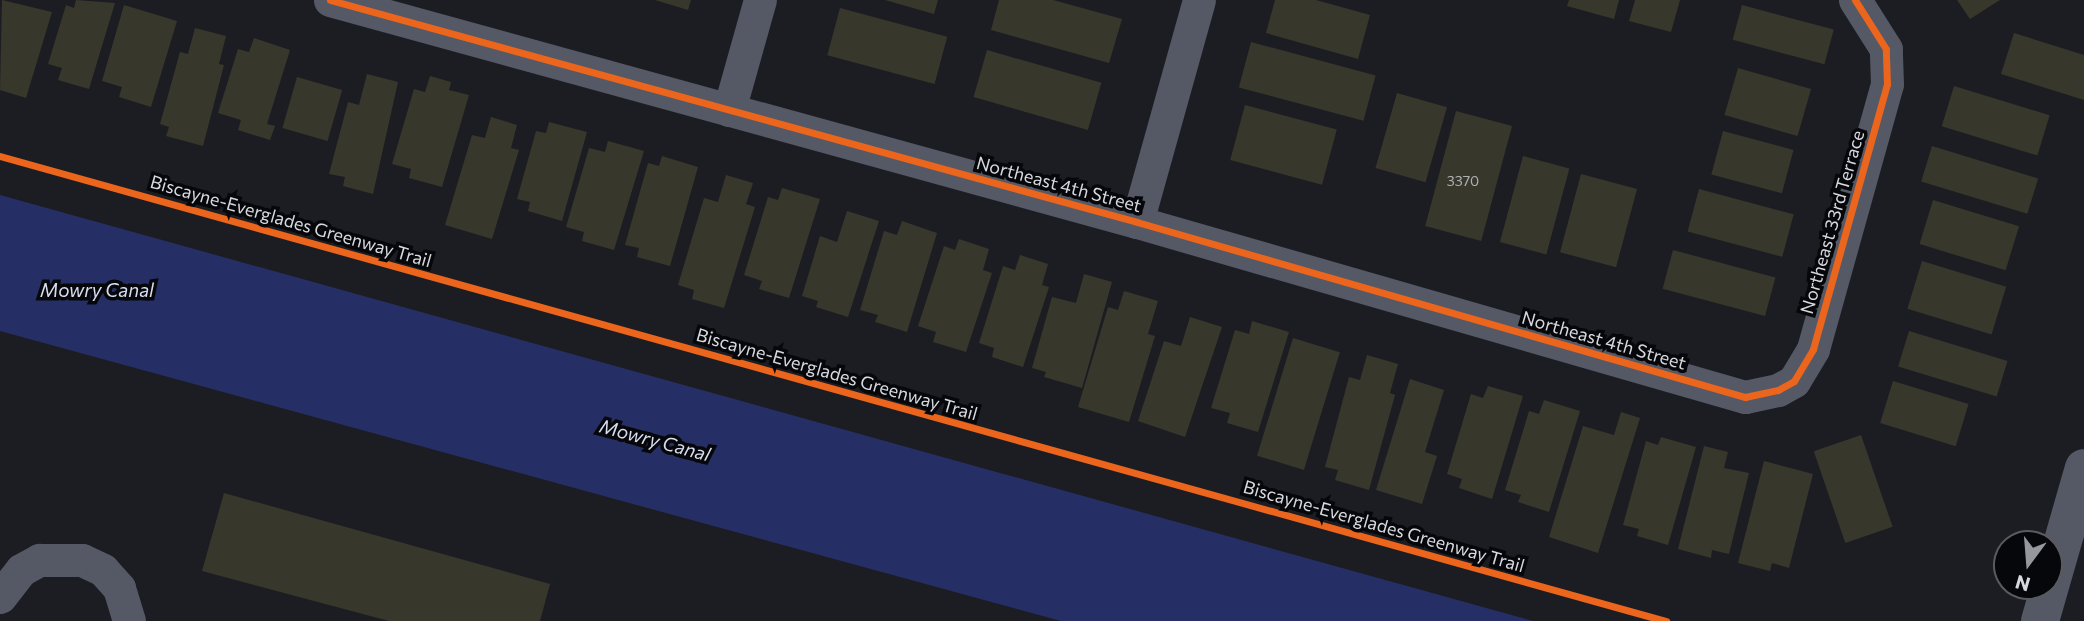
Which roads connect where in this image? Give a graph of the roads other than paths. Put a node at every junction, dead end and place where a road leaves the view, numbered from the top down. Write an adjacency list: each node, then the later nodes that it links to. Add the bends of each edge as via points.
1 (330, 0): 5 (street, Northeast 4th Street)
2 (760, 0): 5 (street)
3 (1199, 0): 6 (street)
4 (1855, 0): 7 (street, Northeast 33rd Terrace, via 1886,49 1887,84 1813,349 1794,381)
5 (729, 110): 6 (street, Northeast 4th Street)
6 (1138, 222): 7 (street, Northeast 4th Street, via 1745,397)
7 (1778, 390)
8 (2084, 468): 11 (street)
9 (0, 597): 10 (street, via 21,570 61,556 103,570 119,588)
10 (128, 621)
11 (2040, 621)

